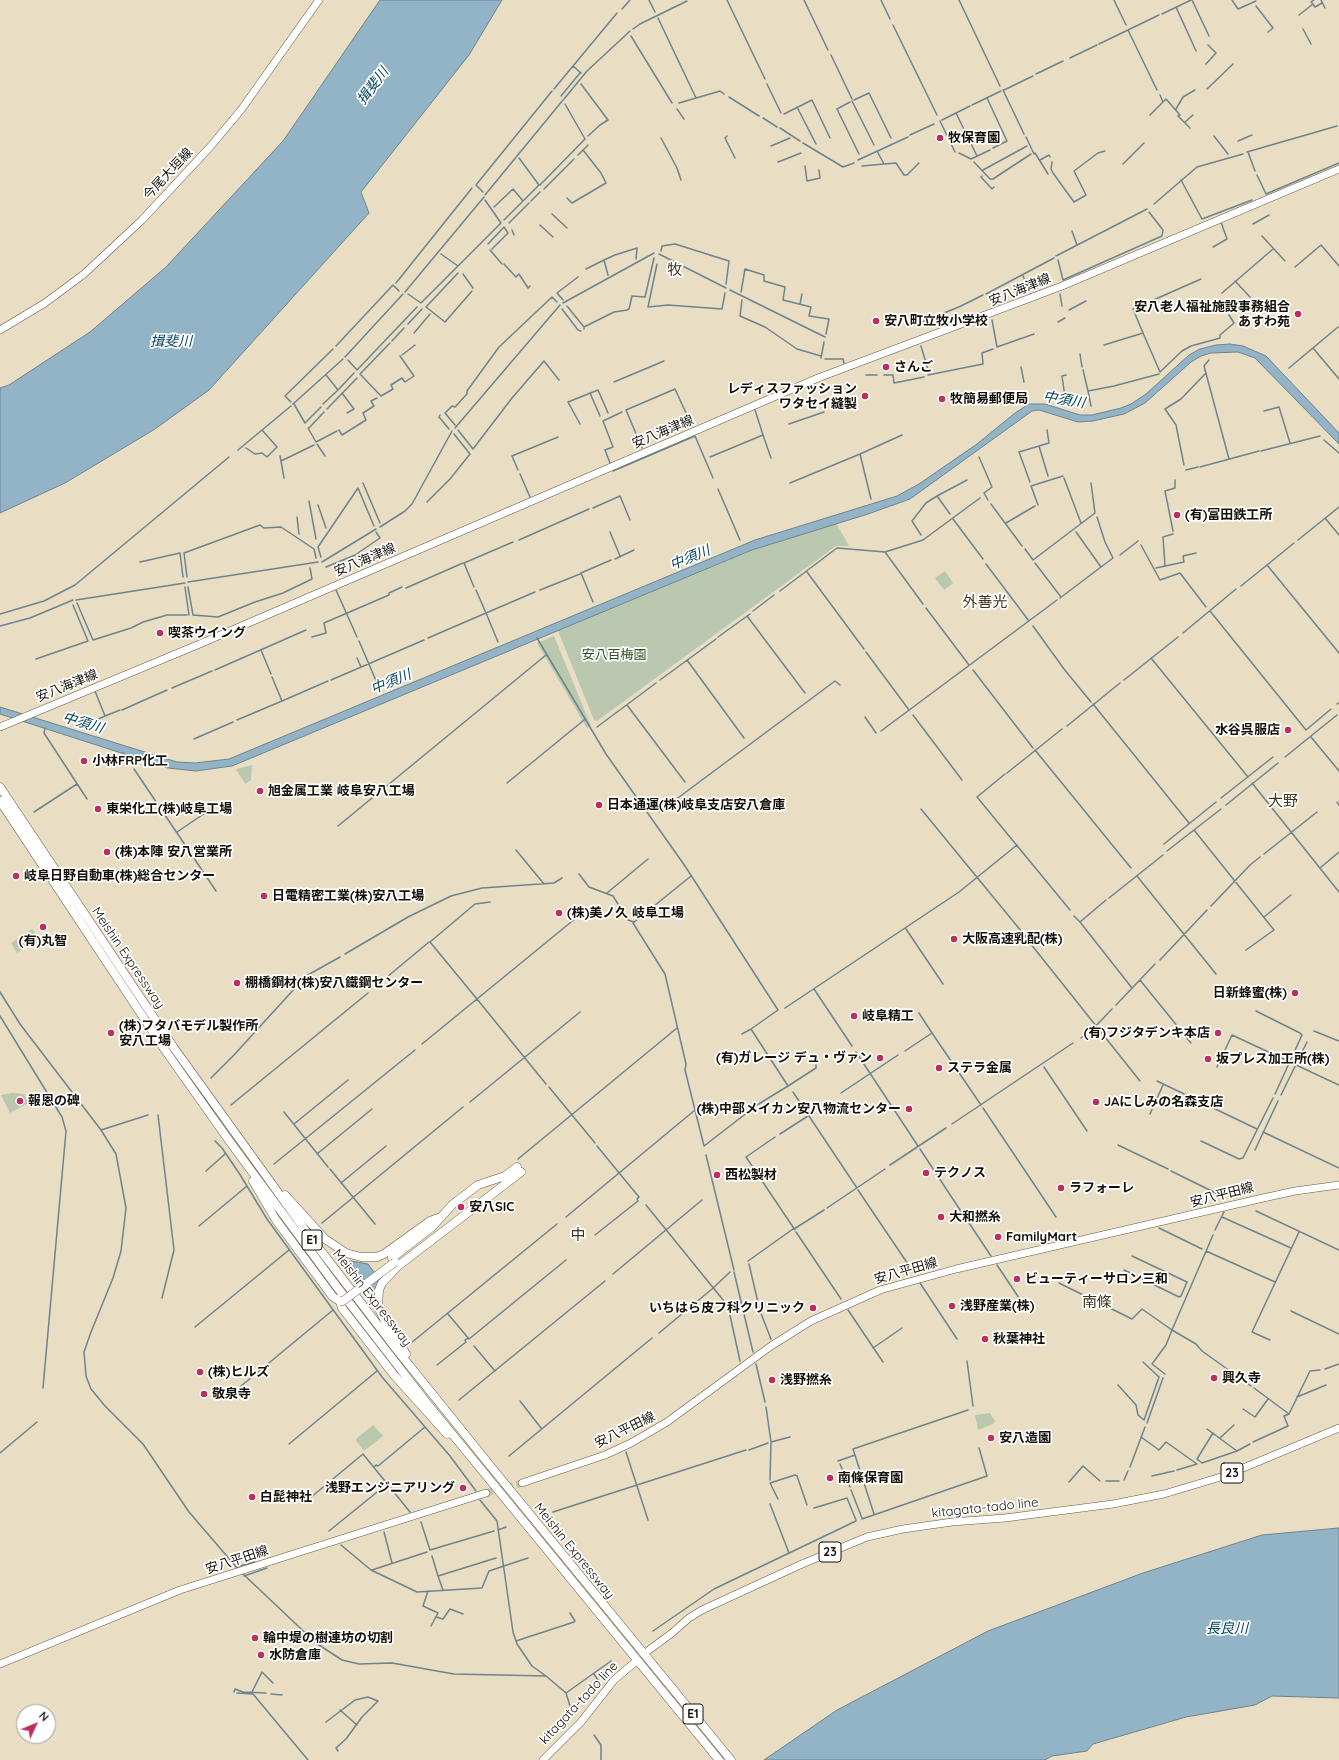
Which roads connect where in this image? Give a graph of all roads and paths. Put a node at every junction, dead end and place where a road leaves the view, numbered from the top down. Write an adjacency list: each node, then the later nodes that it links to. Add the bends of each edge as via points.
1 (319, 0): 3 (main road, 今尾大垣線, via 241,110 142,220 84,274 45,303)
2 (1339, 169): 4 (main road, 安八海津線, via 1062,286 818,378 202,643)
3 (0, 330)
4 (0, 727)
5 (0, 787): 8 (highway, Meishin Expressway / E1, via 135,992)
6 (0, 801): 7 (highway, Meishin Expressway / E1)
7 (166, 1050): 13 (highway, via 187,1086 247,1171 290,1239 333,1297); 16 (highway, Meishin Expressway / E1, via 230,1142 328,1274)
8 (226, 1122): 11 (highway, via 308,1222 329,1242 346,1253 369,1257 384,1254 430,1221); 15 (highway, Meishin Expressway / E1, via 358,1300)
9 (1339, 1185): 17 (main road, 安八平田線, via 1263,1198 956,1269 880,1290 811,1321 771,1346 667,1422 637,1440 605,1455)
10 (471, 1212): 11 (highway, via 519,1170 478,1185); 12 (highway, via 437,1230); 15 (highway, via 392,1271 382,1283 378,1298 382,1316 392,1333)
11 (441, 1217): 12 (highway)
12 (393, 1260): 13 (highway, via 340,1298)
13 (340, 1301): 16 (highway, via 342,1308 394,1375)
14 (1339, 1428): 19 (main road, kitagata-tado line / 23, via 1224,1476 1164,1494 1105,1505 903,1529 867,1538 802,1564 702,1610)
15 (488, 1463): 22 (highway, Meishin Expressway / E1)
16 (483, 1472): 22 (highway, Meishin Expressway / E1)
17 (522, 1483)
18 (486, 1494): 21 (main road, 安八平田線, via 156,1599)
19 (649, 1650)
20 (634, 1663): 23 (main road, kitagata-tado line, via 614,1680 581,1722)
21 (0, 1664)
22 (653, 1672): 24 (highway, Meishin Expressway / E1); 25 (highway, Meishin Expressway / E1)
23 (543, 1760)
24 (720, 1760)
25 (731, 1760)

